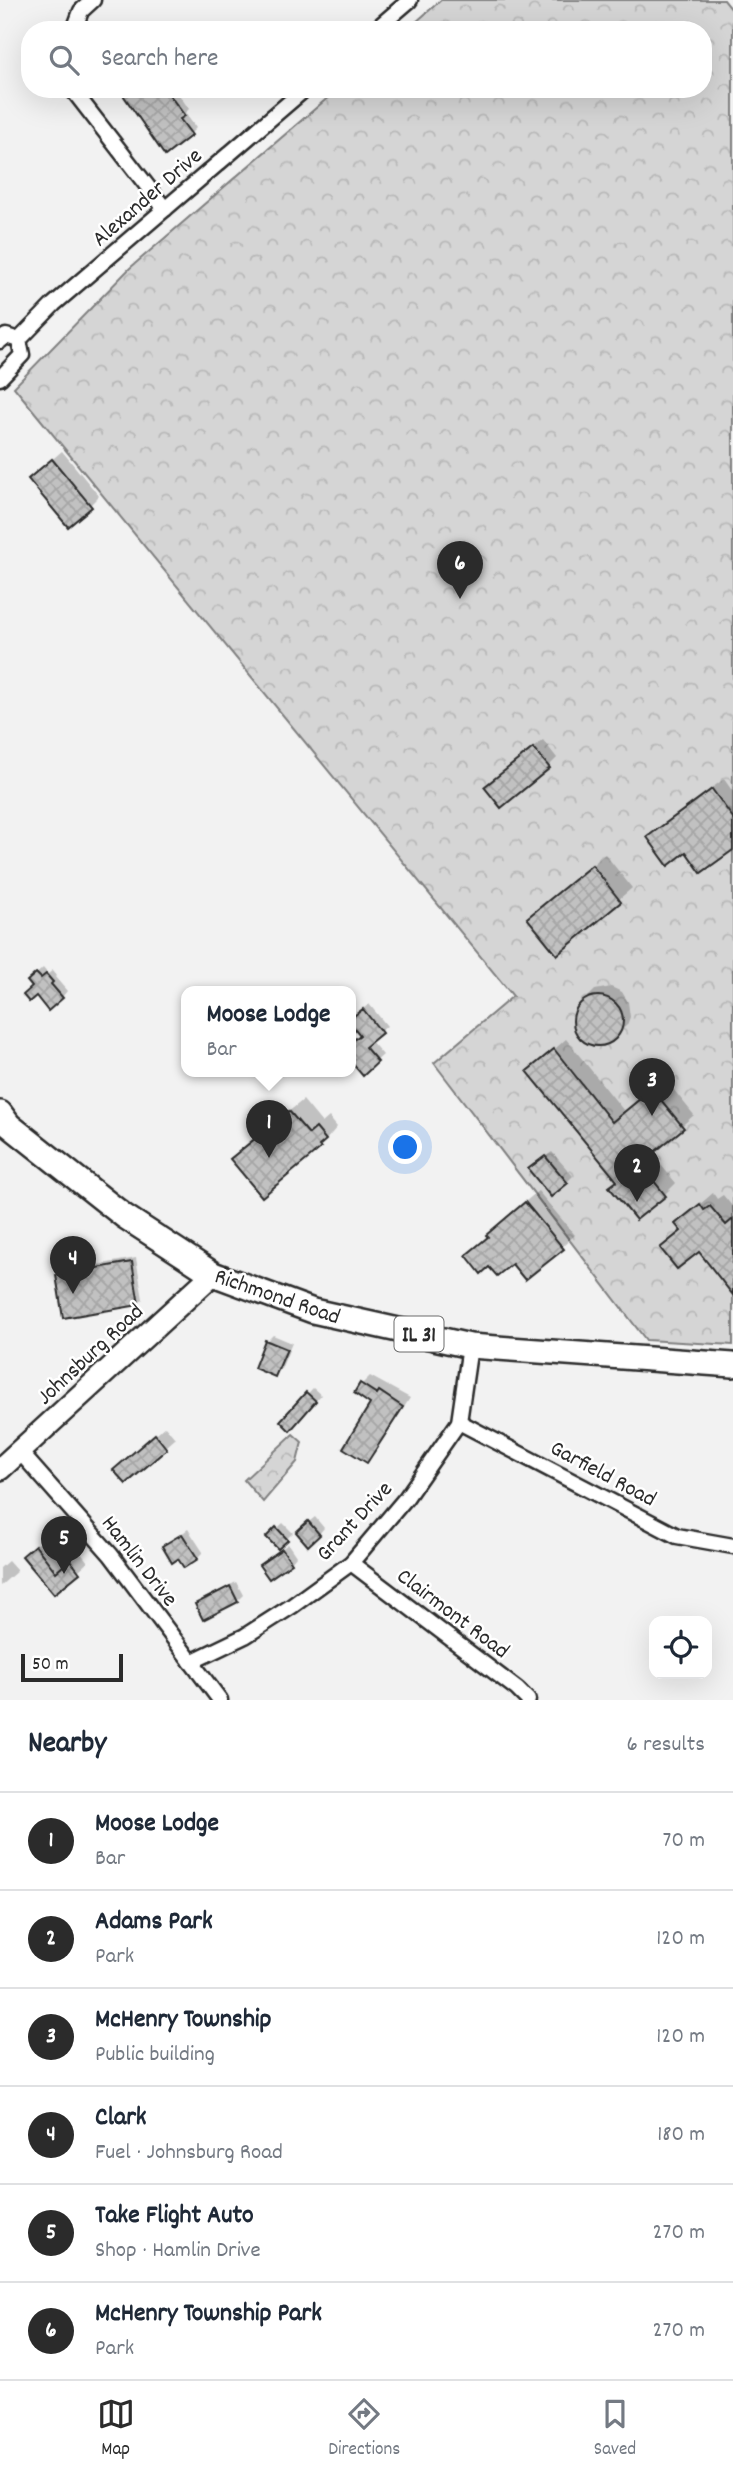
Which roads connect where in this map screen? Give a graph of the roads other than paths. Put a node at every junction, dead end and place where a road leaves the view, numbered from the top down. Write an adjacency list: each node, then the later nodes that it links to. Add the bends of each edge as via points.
1 (93, 0): 3 (street)
2 (410, 0): 4 (street)
3 (77, 21)
4 (386, 21)
5 (79, 98): 7 (street)
6 (294, 98): 7 (street, Alexander Drive)
7 (164, 209): 8 (street, Alexander Drive)
8 (19, 340): 9 (street, via 6,336); 10 (street, Alexander Drive, via 22,355)
9 (0, 341)
10 (0, 379)
11 (0, 1113): 12 (main road, Richmond Road / IL 31, via 124,1216)
12 (213, 1274): 13 (main road, Richmond Road / IL 31, via 313,1311); 16 (street, Johnsburg Road)
13 (470, 1346): 14 (main road, Richmond Road / IL 31); 15 (street, Grant Drive)
14 (733, 1365)
15 (459, 1422): 18 (street, Garfield Road, via 677,1536); 19 (street, Grant Drive, via 406,1499)
16 (20, 1452): 17 (street, Johnsburg Road); 20 (street, Hamlin Drive, via 111,1555)
17 (0, 1469)
18 (733, 1546)
19 (351, 1563): 20 (street, Grant Drive, via 246,1636); 22 (street, Clairmont Road)
20 (191, 1662): 21 (street, Hamlin Drive)
21 (220, 1700)
22 (528, 1700)

